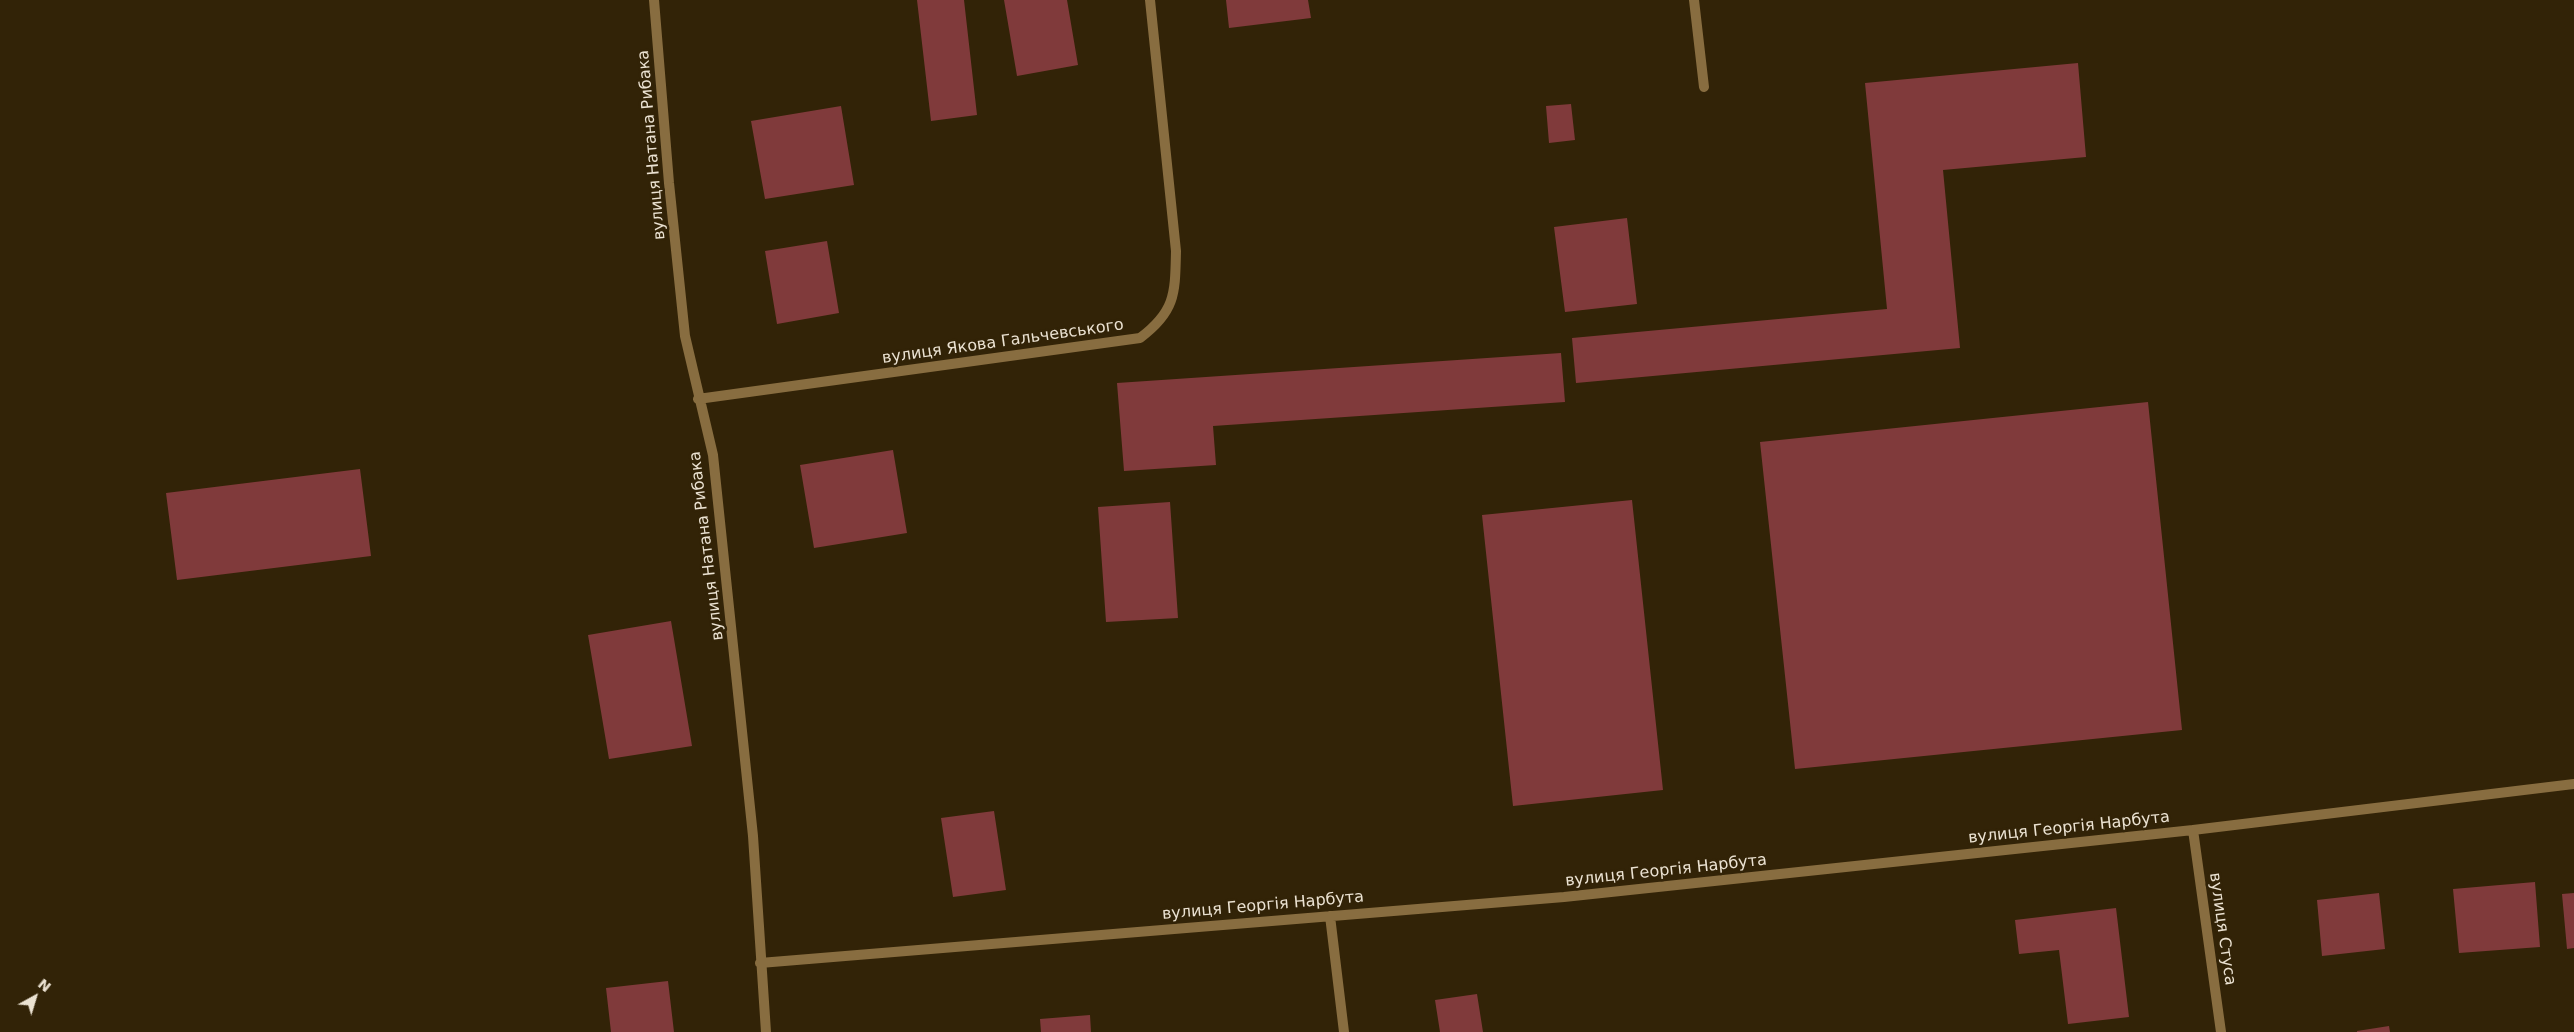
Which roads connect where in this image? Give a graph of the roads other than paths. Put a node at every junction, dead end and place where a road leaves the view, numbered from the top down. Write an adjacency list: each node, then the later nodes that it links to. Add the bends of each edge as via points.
1 (654, 0): 5 (street, вулиця Натана Рибака, via 684,327)
2 (1150, 0): 5 (street, вулиця Якова Гальчевського, via 1176,251 1170,304 1159,324 1140,338)
3 (1694, 0): 4 (street)
4 (1704, 87)
5 (698, 398): 9 (street, вулиця Натана Рибака, via 713,455 753,836)
6 (2574, 784): 7 (street, вулиця Георгія Нарбута)
7 (2193, 830): 8 (street, вулиця Георгія Нарбута, via 1564,897); 12 (street, вулиця Стуса)
8 (1330, 916): 9 (street, вулиця Георгія Нарбута); 11 (street)
9 (760, 963): 10 (street, вулиця Натана Рибака)
10 (766, 1032)
11 (1344, 1032)
12 (2221, 1032)

